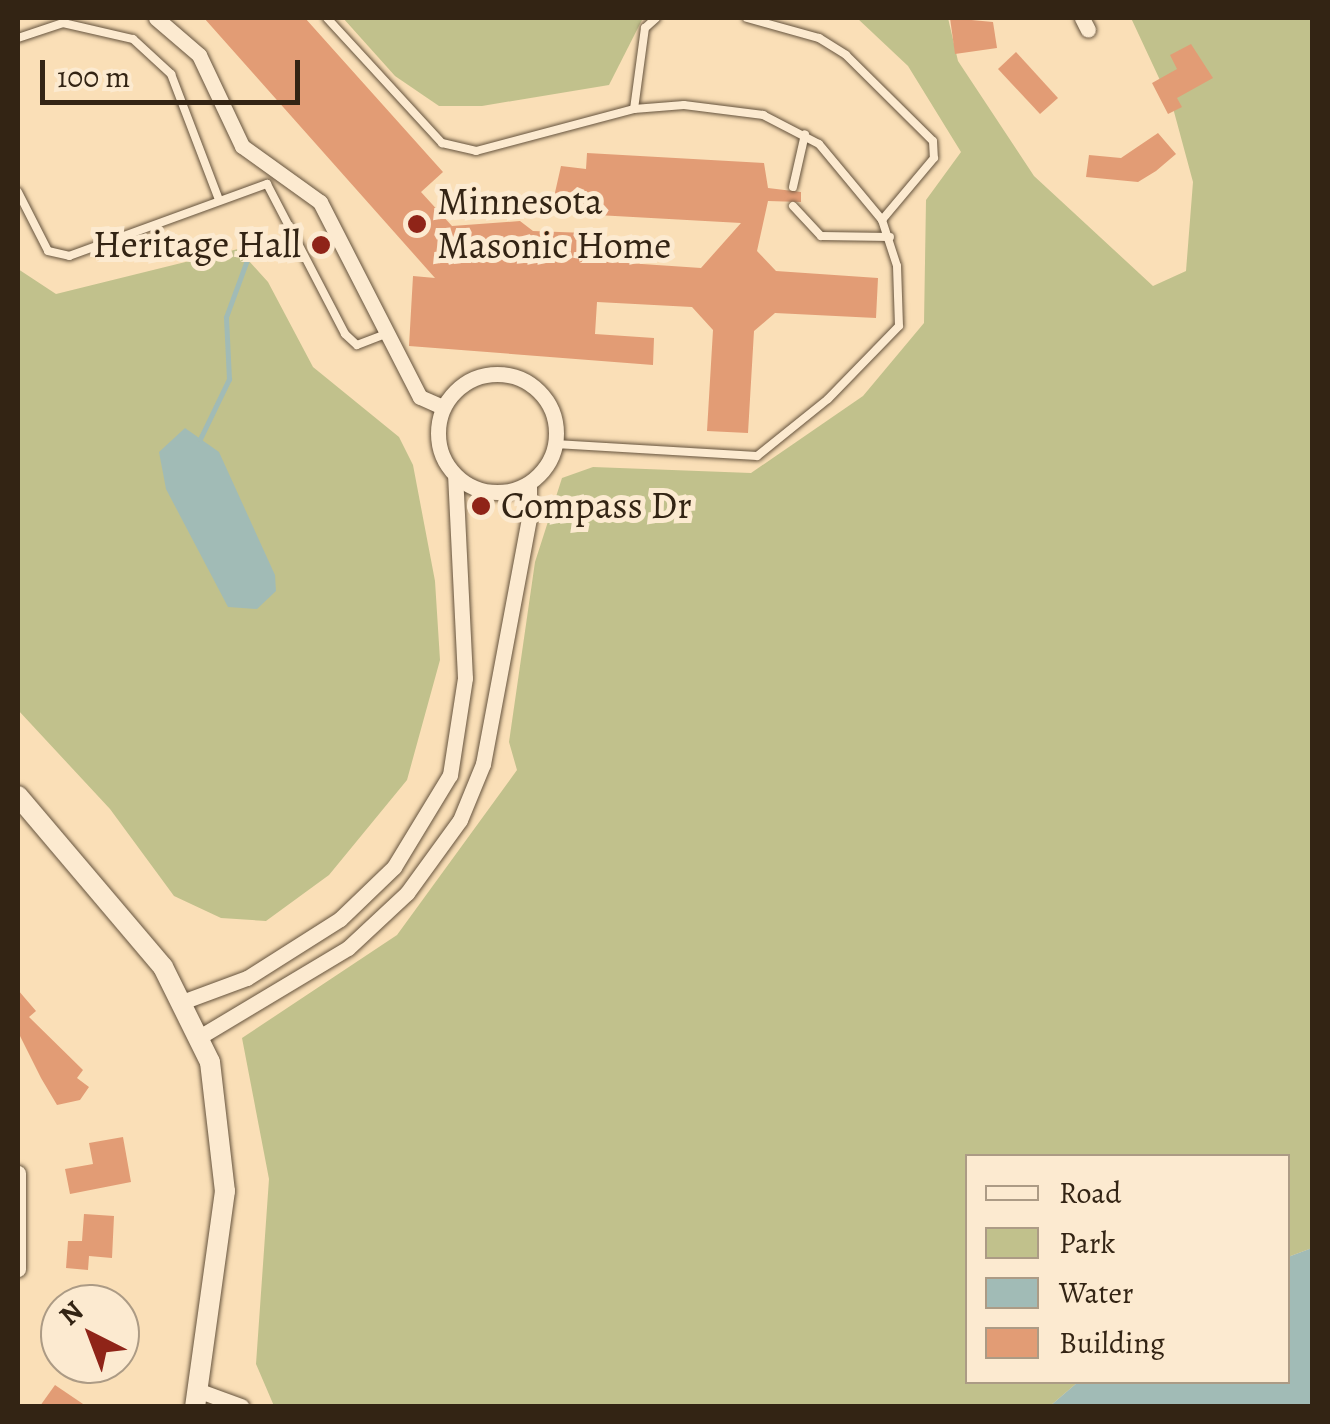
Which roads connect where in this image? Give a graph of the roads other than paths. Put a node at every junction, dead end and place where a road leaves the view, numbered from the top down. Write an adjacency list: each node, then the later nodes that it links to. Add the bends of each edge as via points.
1 (156, 18): 8 (street, via 199,55 242,146)
2 (327, 18): 6 (lane, via 442,142 476,150)
3 (656, 18): 6 (lane, via 645,28)
4 (748, 18): 14 (lane, via 820,38 846,55 933,141 934,158)
5 (18, 38): 12 (lane, via 63,23 133,40 171,74)
6 (634, 109): 7 (lane, via 684,105 763,115)
7 (805, 134): 10 (lane); 14 (lane, via 863,188)
8 (280, 171): 9 (lane); 16 (street, via 320,202)
9 (267, 184): 12 (lane); 16 (lane, via 345,334 357,346)
10 (794, 186)
11 (18, 192): 12 (lane, via 48,251 69,256)
12 (218, 197)
13 (793, 206): 15 (lane, via 809,232 821,236)
14 (882, 220): 15 (lane)
15 (890, 237): 18 (lane, via 898,326 828,399 757,456)
16 (386, 334): 17 (street, via 420,397)
17 (440, 406): 18 (street, via 469,381 519,378 543,394 556,418); 19 (street, via 440,452)
18 (555, 444): 20 (street)
19 (455, 476): 20 (street, via 502,493); 22 (street, via 466,678 450,775 394,867 340,919 247,978)
20 (528, 484): 23 (street, via 529,519 483,764 460,820 407,893 348,948)
21 (18, 796): 22 (street, via 132,926)
22 (182, 1002): 23 (street)
23 (201, 1036): 26 (street, via 218,1100 225,1190)
24 (18, 1174): 25 (street)
25 (18, 1268)
26 (198, 1399): 27 (street)
27 (241, 1406)

